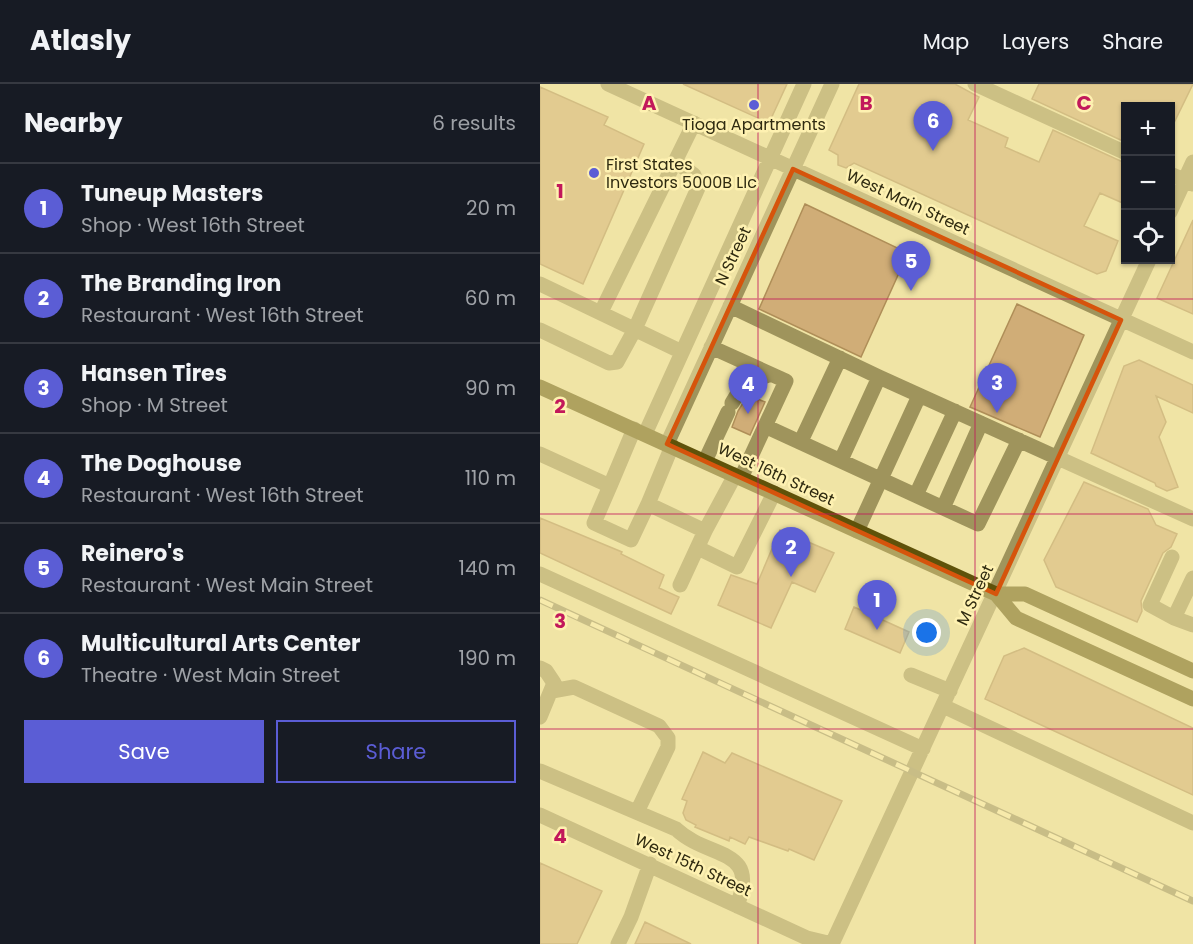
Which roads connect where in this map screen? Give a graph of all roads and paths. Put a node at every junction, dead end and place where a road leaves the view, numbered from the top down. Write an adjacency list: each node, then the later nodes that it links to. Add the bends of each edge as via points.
1 (608, 84): 5 (street, West Main Street)
2 (804, 84): 8 (street, N Street)
3 (832, 84): 11 (street, N Street)
4 (975, 84): 7 (street)
5 (639, 90): 6 (street, West Main Street)
6 (694, 123): 8 (street, West Main Street); 9 (street)
7 (1121, 151)
8 (771, 159): 11 (street, West Main Street); 22 (street, N Street)
9 (675, 161): 17 (street); 19 (street, via 694,175 698,188)
10 (1193, 162): 12 (street)
11 (793, 169): 16 (street, N Street); 18 (street, West Main Street)
12 (1183, 180): 13 (street)
13 (1171, 210)
14 (1147, 264): 18 (street, M Street)
15 (540, 284): 17 (street)
16 (730, 306): 21 (street, N Street); 24 (street)
17 (601, 312): 19 (street)
18 (1121, 320): 23 (street, West Main Street); 37 (street, M Street)
19 (635, 329): 20 (street, via 617,362 609,363); 22 (street)
20 (540, 330)
21 (711, 347): 30 (street, via 786,381); 34 (street, N Street)
22 (682, 352): 31 (street, N Street)
23 (1193, 352)
24 (840, 358): 25 (street); 33 (street)
25 (879, 377): 27 (street); 38 (street)
26 (540, 387): 31 (main road, West 16th Street)
27 (919, 396): 28 (street); 41 (street)
28 (954, 411): 29 (street); 44 (street)
29 (981, 423): 32 (street); 46 (street)
30 (765, 426): 33 (street); 35 (street)
31 (640, 432): 34 (main road, West 16th Street); 42 (street, N Street)
32 (1019, 440): 37 (street); 46 (street, via 978,524)
33 (801, 441): 38 (street)
34 (669, 445): 39 (main road, West 16th Street); 45 (street, N Street)
35 (754, 450): 39 (street, via 752,441 772,395 772,384 757,373 749,375 730,407); 40 (street)
36 (540, 454): 42 (street)
37 (1058, 458): 47 (street); 55 (street, M Street)
38 (841, 460): 41 (street)
39 (705, 461): 40 (main road, West 16th Street)
40 (738, 476): 43 (main road, West 16th Street); 48 (street)
41 (880, 478): 44 (street); 49 (street)
42 (610, 486): 45 (street, N Street, via 594,523 632,540)
43 (774, 493): 49 (main road, West 16th Street); 50 (street, via 737,567)
44 (916, 495): 46 (street)
45 (648, 504): 48 (street)
46 (943, 508)
47 (1193, 519)
48 (705, 531): 50 (street)
49 (857, 531): 55 (main road, West 16th Street)
50 (698, 548): 54 (street)
51 (1172, 557): 56 (street, via 1150,605)
52 (540, 574): 66 (street)
53 (1193, 578): 56 (street)
54 (680, 585)
55 (996, 594): 59 (main road, West 16th Street, via 1025,594); 62 (street, M Street); 63 (main road, West 16th Street, via 1016,618)
56 (1174, 618): 57 (street)
57 (1193, 625)
58 (540, 669): 61 (street, via 551,677)
59 (1193, 671)
60 (911, 675): 62 (street)
61 (552, 691): 65 (street); 68 (street, via 574,687 659,726 668,738 668,747)
62 (950, 691): 64 (street, M Street)
63 (1193, 699)
64 (943, 706): 66 (street, M Street); 70 (street)
65 (540, 717)
66 (923, 749): 74 (street, M Street)
67 (540, 771): 68 (street)
68 (637, 812): 72 (street, via 676,829 686,840 735,861 744,877)
69 (540, 815): 71 (street, West 15th Street)
70 (1193, 823)
71 (650, 864): 72 (street, West 15th Street); 73 (street)
72 (737, 906): 74 (street, West 15th Street, via 807,938)
73 (618, 944)
74 (832, 944)

